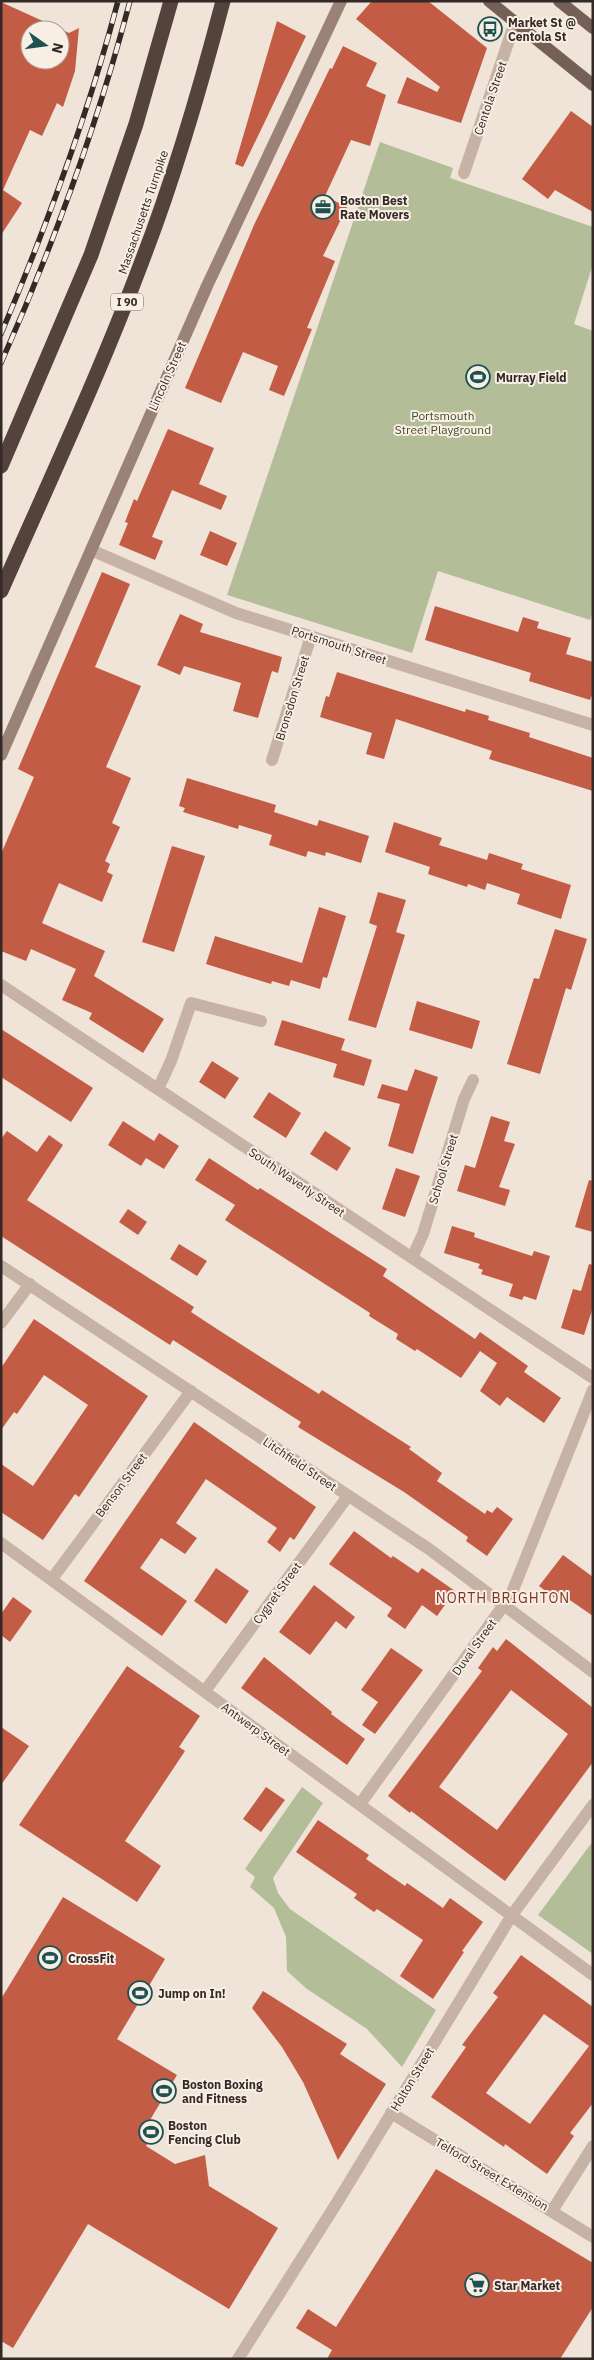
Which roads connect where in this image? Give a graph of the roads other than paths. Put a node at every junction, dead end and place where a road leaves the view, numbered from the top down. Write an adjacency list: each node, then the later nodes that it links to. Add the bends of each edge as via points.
1 (171, 1): 10 (highway, via 136,124 91,254)
2 (223, 1): 12 (highway, Massachusetts Turnpike / I 90, via 188,127 143,259 98,371)
3 (341, 1): 11 (street, Lincoln Street, via 207,286)
4 (489, 1): 6 (main road)
5 (559, 1): 7 (main road)
6 (515, 22): 8 (main road); 9 (street, Centola Street)
7 (593, 28)
8 (593, 85)
9 (464, 173)
10 (1, 466)
11 (91, 550): 13 (street, Portsmouth Street, via 225,609); 15 (street, Lincoln Street)
12 (1, 591)
13 (311, 636): 14 (street, Portsmouth Street); 16 (street, Bronsdon Street)
14 (593, 725)
15 (1, 754)
16 (272, 760)
17 (1, 985): 20 (street, South Waverly Street)
18 (261, 1021): 20 (street, via 191,1003)
19 (472, 1080): 21 (street, School Street, via 423,1234)
20 (158, 1089): 21 (street, South Waverly Street)
21 (412, 1258): 25 (street, South Waverly Street)
22 (1, 1266): 23 (street, Litchfield Street)
23 (30, 1284): 24 (street); 27 (street, Litchfield Street)
24 (1, 1323)
25 (593, 1378)
26 (593, 1390): 31 (street, Duval Street, via 513,1592)
27 (191, 1391): 28 (street, Litchfield Street); 30 (street, Benson Street)
28 (348, 1496): 31 (street, Litchfield Street, via 435,1553); 33 (street, Cygnet Street)
29 (1, 1543): 30 (street, Antwerp Street)
30 (52, 1579): 33 (street, Antwerp Street)
31 (504, 1605): 32 (street, Litchfield Street); 34 (street, Duval Street)
32 (593, 1672)
33 (205, 1691): 34 (street, Antwerp Street)
34 (360, 1804): 36 (street, Antwerp Street)
35 (593, 1805): 36 (street, Holton Street)
36 (512, 1915): 37 (street, Antwerp Street); 38 (street, Holton Street)
37 (593, 1975)
38 (391, 2113): 40 (street, Telford Street Extension); 42 (street, Holton Street)
39 (593, 2146): 40 (street)
40 (552, 2211): 41 (street, Telford Street Extension)
41 (593, 2237)
42 (238, 2359)

